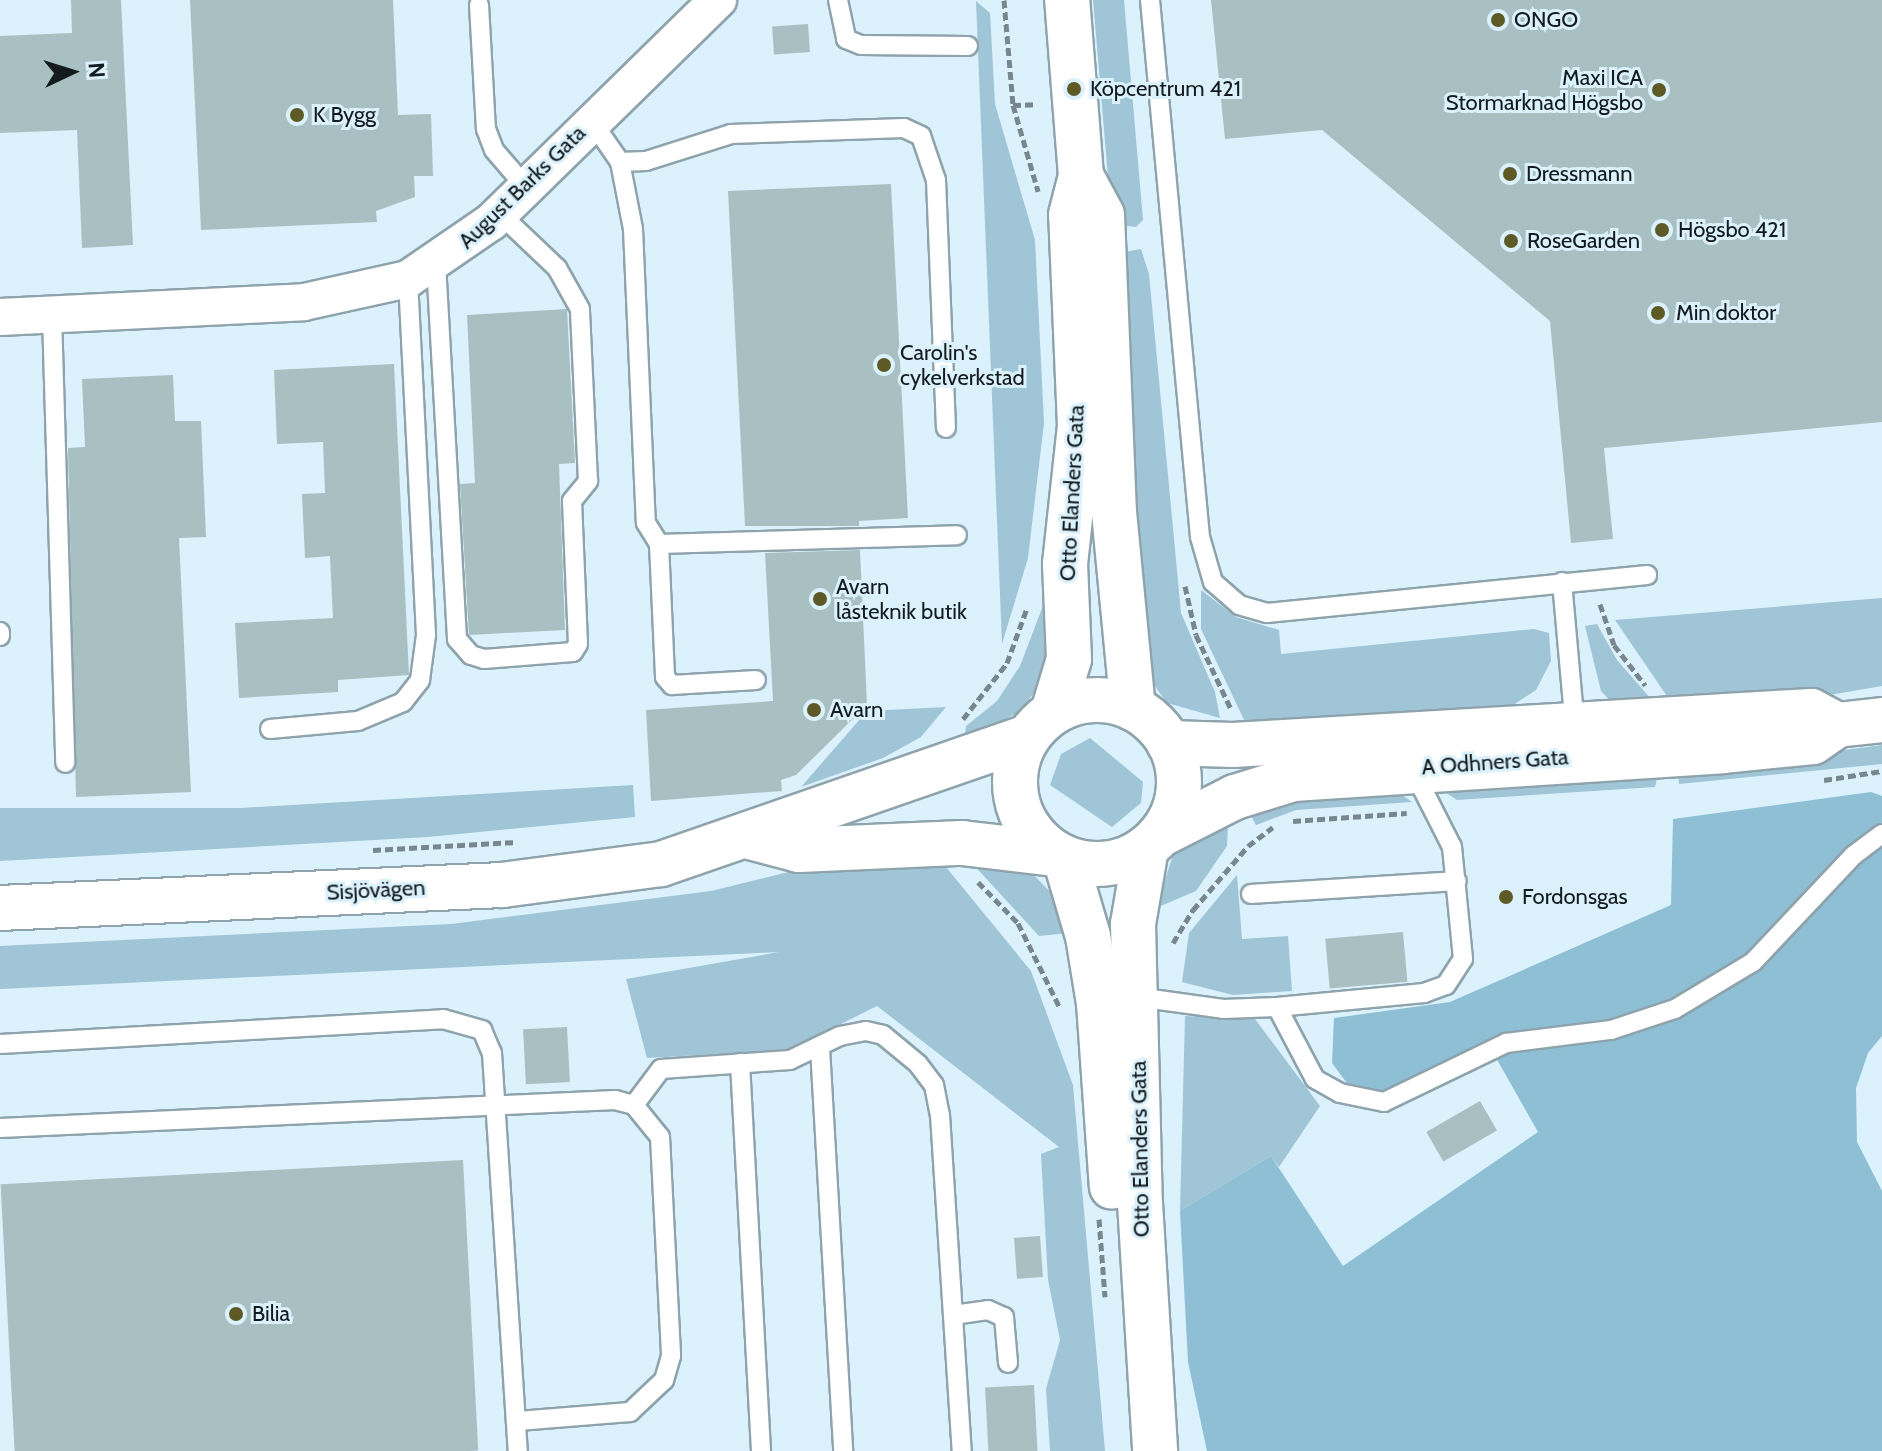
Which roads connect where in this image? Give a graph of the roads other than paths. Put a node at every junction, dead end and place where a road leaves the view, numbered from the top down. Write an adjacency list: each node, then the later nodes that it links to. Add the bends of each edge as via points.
1 (718, 0): 7 (street, August Barks Gata)
2 (838, 0): 6 (lane, via 846,39 861,45)
3 (1067, 0): 9 (street, Otto Elanders Gata)
4 (1150, 0): 19 (lane, via 1200,537 1213,582 1239,605 1267,613)
5 (479, 5): 10 (lane, via 486,129 494,150)
6 (968, 46)
7 (591, 120): 8 (lane); 10 (street, August Barks Gata)
8 (620, 162): 15 (lane, via 646,161 731,134 904,128 921,136 936,180); 17 (lane, via 633,229 646,523)
9 (1081, 176): 21 (street, Otto Elanders Gata, via 1102,215 1110,452); 23 (street, Otto Elanders Gata, via 1071,215 1080,426 1065,564 1069,659)
10 (525, 186): 11 (street, August Barks Gata)
11 (499, 213): 12 (street, August Barks Gata); 12 (lane, via 557,268 580,309 588,481 572,501 578,644 573,652 484,659 471,655 457,639)
12 (422, 271): 13 (street, August Barks Gata, via 304,302); 24 (lane, via 426,635 420,680 403,702 358,721)
13 (52, 315): 14 (street, August Barks Gata); 27 (lane)
14 (0, 317)
15 (946, 428)
16 (957, 535): 17 (lane)
17 (659, 544): 20 (lane, via 665,677 672,685)
18 (1647, 575): 19 (lane)
19 (1562, 582): 25 (lane)
20 (756, 680)
21 (1133, 708): 23 (street, via 1099,700); 26 (street)
22 (1882, 720): 25 (street, A Odhners Gata, via 1837,725 1813,742)
23 (1040, 724): 30 (street, Sisjövägen, via 954,765); 32 (street, Otto Elanders Gata, via 1017,762 1017,801 1027,826)
24 (270, 729)
25 (1575, 740): 26 (street, A Odhners Gata); 28 (street, A Odhners Gata)
26 (1169, 743): 31 (street, Otto Elanders Gata, via 1178,790)
27 (65, 763)
28 (1413, 767): 31 (street, A Odhners Gata, via 1293,779 1235,797); 33 (lane, via 1415,783 1448,829)
29 (1882, 834): 37 (lane, via 1854,855 1753,962 1687,1003 1611,1030 1506,1043 1384,1102 1340,1093 1315,1079)
30 (746, 836): 32 (street, via 799,850 962,843); 35 (street, Sisjövägen, via 661,864 502,885)
31 (1153, 841): 32 (street, via 1107,864); 36 (street, Otto Elanders Gata, via 1133,924)
32 (1060, 856): 51 (street, Otto Elanders Gata, via 1088,936 1099,1003)
33 (1457, 881): 34 (lane); 37 (lane, via 1463,959 1446,985 1424,993)
34 (1251, 894)
35 (0, 908)
36 (1137, 997): 37 (lane, via 1223,1009); 52 (street, Otto Elanders Gata, via 1140,1203)
37 (1277, 1007)
38 (0, 1044): 42 (lane, via 466,1021 482,1030 492,1053)
39 (820, 1048): 40 (lane, via 790,1060); 44 (lane, via 840,1036 883,1035 934,1085); 49 (lane)
40 (740, 1063): 41 (lane, via 661,1069); 48 (lane)
41 (634, 1105): 42 (lane, via 615,1100); 46 (lane, via 660,1137 671,1356 664,1380 630,1412)
42 (495, 1107): 43 (lane); 46 (lane)
43 (0, 1128)
44 (953, 1315): 45 (lane, via 988,1310 1004,1317); 50 (lane)
45 (1008, 1363)
46 (517, 1421): 47 (lane)
47 (518, 1451)
48 (761, 1451)
49 (843, 1451)
50 (962, 1451)
51 (1131, 1451)
52 (1155, 1451)

